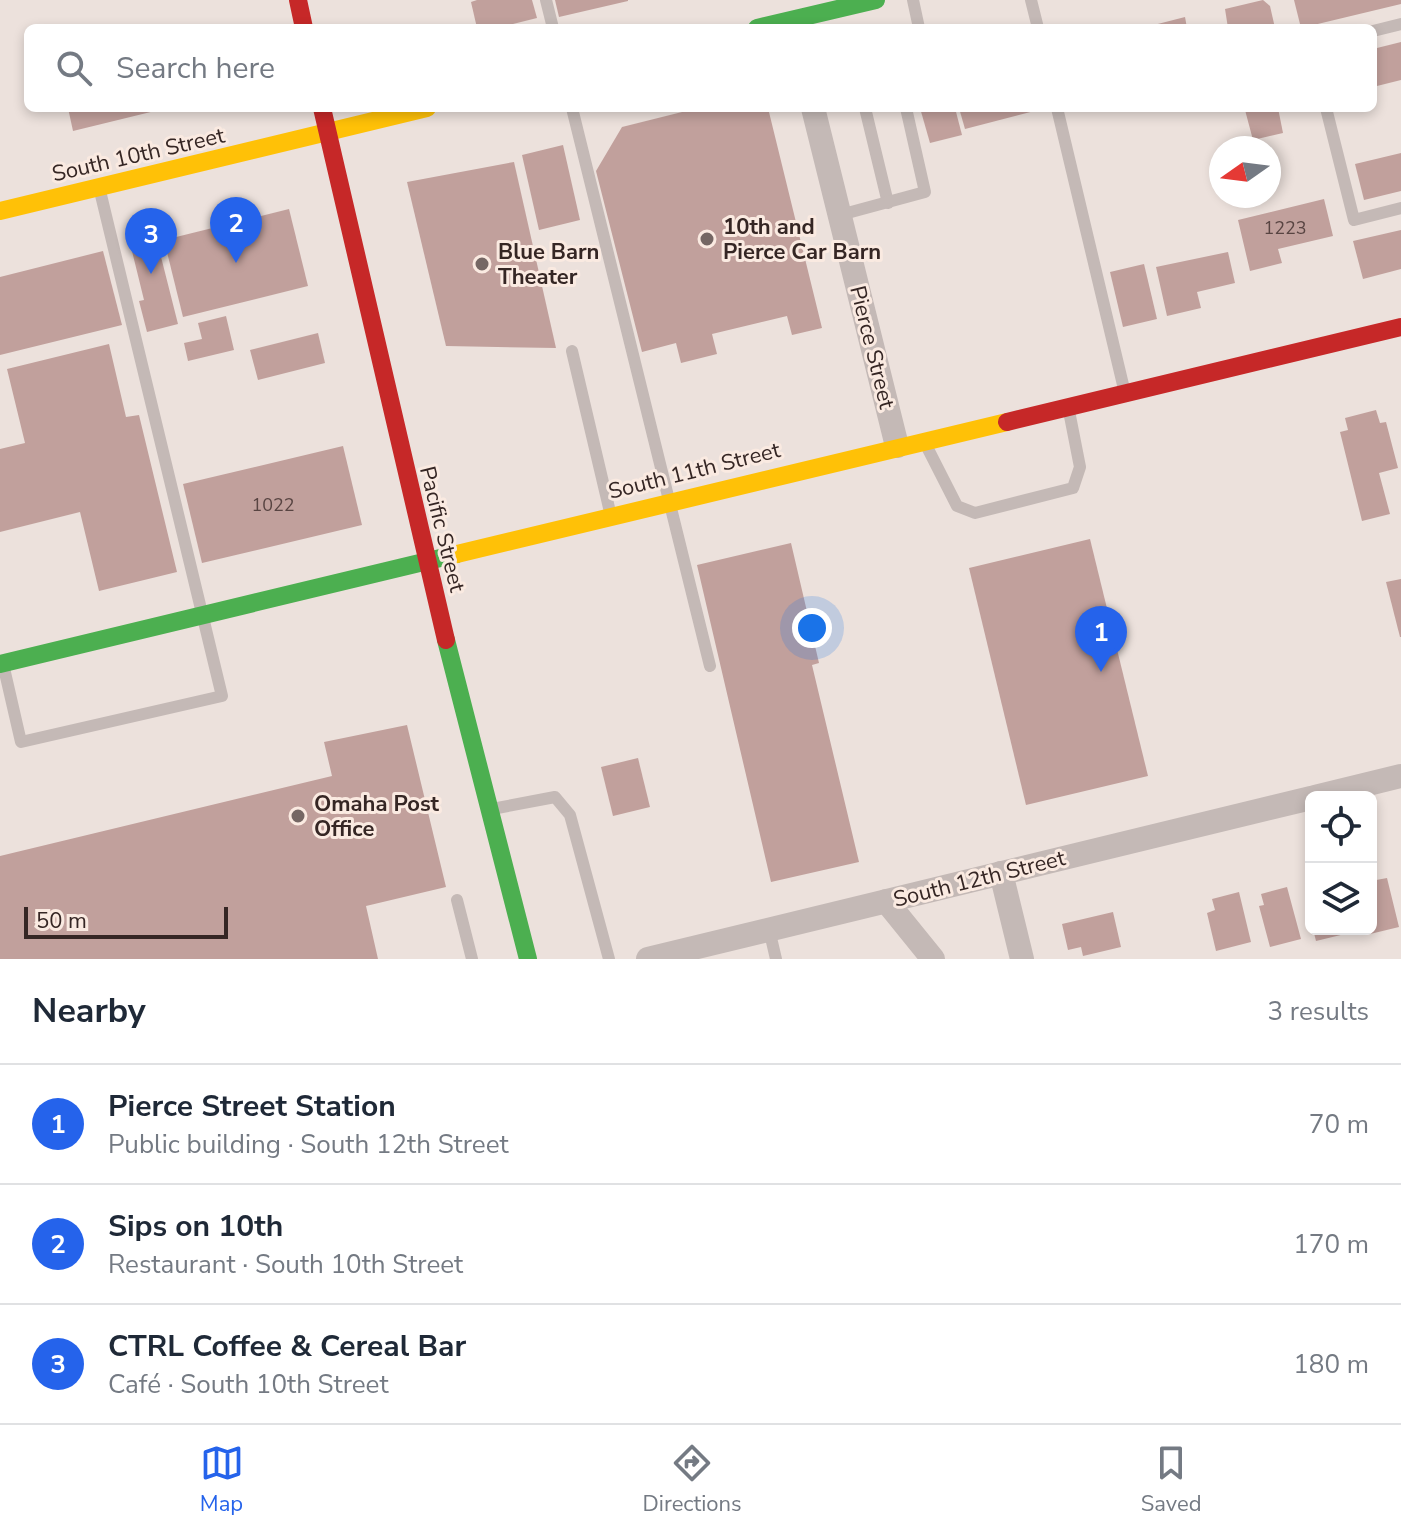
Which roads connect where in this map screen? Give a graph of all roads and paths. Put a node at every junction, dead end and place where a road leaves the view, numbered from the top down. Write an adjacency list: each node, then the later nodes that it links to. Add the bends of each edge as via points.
1 (298, 0): 7 (street)
2 (546, 0): 8 (lane)
3 (876, 0): 6 (street, via 858,10)
4 (913, 0): 10 (lane)
5 (1031, 0): 11 (lane)
6 (791, 16): 9 (street)
7 (303, 24)
8 (552, 24)
9 (768, 24)
10 (918, 24)
11 (1037, 24)
12 (1401, 24): 13 (lane)
13 (1377, 30)
14 (323, 112): 22 (street, Pacific Street)
15 (411, 112): 22 (street, South 10th Street)
16 (573, 112): 34 (lane)
17 (814, 112): 27 (street, Pierce Street)
18 (866, 112): 24 (lane)
19 (907, 112): 24 (lane, via 925,192)
20 (1058, 112): 30 (lane)
21 (1327, 112): 25 (lane, via 1354,220)
22 (327, 133): 23 (street, South 10th Street); 36 (street, Pacific Street)
23 (100, 188): 26 (street, South 10th Street); 37 (lane)
24 (888, 203): 27 (lane)
25 (1401, 208)
26 (0, 211)
27 (840, 215): 33 (street, Pierce Street)
28 (1401, 327): 30 (street, South 11th Street)
29 (572, 351): 35 (lane)
30 (1124, 392): 31 (street, South 11th Street)
31 (1068, 406): 32 (street, South 11th Street); 32 (lane, via 1080,467 1073,488 1054,495 975,513 957,506)
32 (924, 440): 33 (street, South 11th Street)
33 (897, 446): 34 (street, South 11th Street)
34 (668, 501): 35 (street, South 11th Street); 39 (lane)
35 (611, 515): 36 (street, South 11th Street)
36 (425, 560): 37 (street, South 11th Street); 43 (street, Pacific Street)
37 (204, 615): 38 (street, South 11th Street); 38 (lane, via 222,696 21,742)
38 (1, 664)
39 (710, 666)
40 (1401, 776): 41 (street, South 12th Street)
41 (1341, 791)
42 (1305, 800): 44 (street, South 12th Street)
43 (490, 810): 49 (street, Pacific Street); 50 (lane, via 555,797 570,815)
44 (1001, 873): 46 (street, South 12th Street); 54 (street)
45 (457, 900): 48 (lane)
46 (886, 901): 47 (street, South 12th Street); 53 (street)
47 (769, 929): 51 (street, South 12th Street); 52 (lane)
48 (472, 959)
49 (528, 959)
50 (609, 959)
51 (648, 959)
52 (776, 959)
53 (933, 959)
54 (1022, 959)

